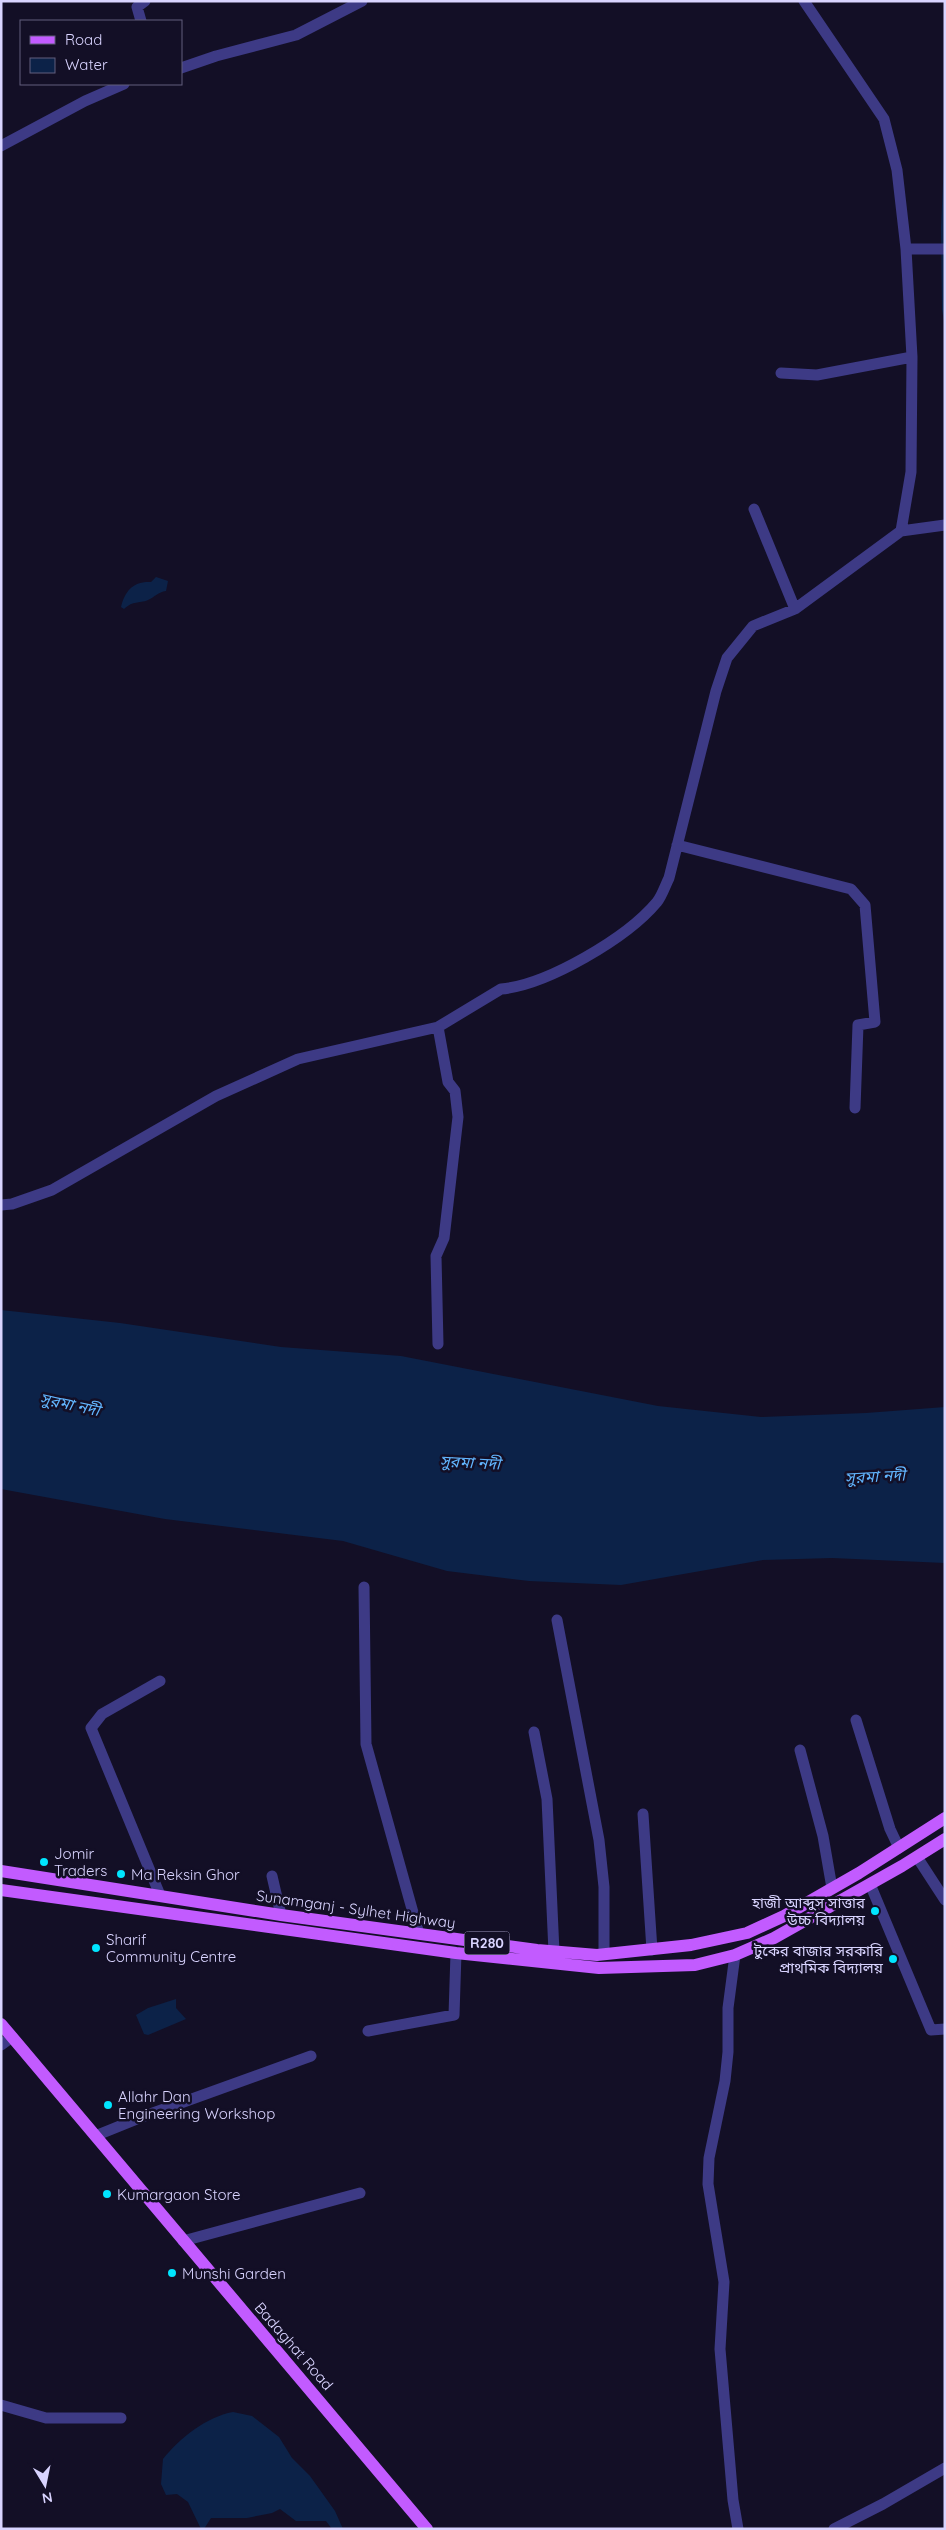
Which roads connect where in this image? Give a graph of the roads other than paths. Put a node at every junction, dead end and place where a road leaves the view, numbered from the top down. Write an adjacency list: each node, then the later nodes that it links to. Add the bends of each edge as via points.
1 (145, 1): 4 (street, via 137,7)
2 (362, 1): 5 (street, via 296,35)
3 (804, 1): 8 (street, via 884,119 897,170)
4 (142, 20)
5 (182, 68)
6 (122, 85): 7 (street)
7 (1, 146)
8 (906, 249): 9 (street); 10 (street)
9 (939, 249)
10 (912, 357): 11 (street, via 817,375); 14 (street, via 910,472)
11 (781, 373)
12 (754, 509): 15 (street)
13 (945, 525): 14 (street)
14 (901, 531): 15 (street)
15 (795, 609): 16 (street, via 753,626 727,658)
16 (677, 845): 17 (street, via 669,878 659,900 642,919 581,959 527,982 501,989); 18 (street, via 851,889 865,905 875,1022 858,1025)
17 (438, 1027): 19 (street, via 298,1059 216,1096 52,1190); 20 (street, via 448,1082 456,1091 458,1117 444,1238 436,1256)
18 (855, 1108)
19 (1, 1205)
20 (438, 1344)
21 (364, 1587): 42 (street, via 366,1744)
22 (558, 1620): 46 (street, via 599,1840 604,1887)
23 (160, 1681): 38 (street, via 102,1714 91,1728)
24 (856, 1720): 30 (street)
25 (534, 1732): 44 (street, via 547,1799)
26 (800, 1750): 36 (street, via 823,1836)
27 (642, 1814): 43 (street)
28 (945, 1818): 30 (main road, Sunamganj - Sylhet Highway / R280)
29 (945, 1838): 31 (main road, Sunamganj - Sylhet Highway / R280)
30 (899, 1848): 36 (main road, Sunamganj - Sylhet Highway / R280)
31 (916, 1857): 35 (main road, Sunamganj - Sylhet Highway / R280); 39 (street)
32 (1, 1871): 34 (main road, Sunamganj - Sylhet Highway / R280)
33 (272, 1876): 41 (street)
34 (84, 1884): 38 (main road, Sunamganj - Sylhet Highway / R280); 40 (main road)
35 (870, 1884): 47 (main road, Sunamganj - Sylhet Highway / R280, via 774,1938); 49 (street, via 931,2030)
36 (832, 1888): 43 (main road, Sunamganj - Sylhet Highway / R280, via 748,1933)
37 (1, 1890): 40 (main road, Sunamganj - Sylhet Highway / R280)
38 (160, 1895): 41 (main road, Sunamganj - Sylhet Highway / R280)
39 (945, 1900)
40 (81, 1902): 45 (main road, Sunamganj - Sylhet Highway / R280)
41 (281, 1915): 42 (main road, Sunamganj - Sylhet Highway / R280)
42 (419, 1934): 44 (main road, Sunamganj - Sylhet Highway / R280)
43 (652, 1950): 46 (main road, Sunamganj - Sylhet Highway / R280)
44 (554, 1952): 46 (main road, Sunamganj - Sylhet Highway / R280)
45 (456, 1953): 47 (main road, Sunamganj - Sylhet Highway / R280, via 599,1968 695,1965); 50 (street, via 454,2016)
46 (604, 1954)
47 (735, 1955): 60 (street, via 728,2008 726,2081 709,2158 708,2184 724,2282 720,2349)
48 (1, 2024): 51 (main road, Badaghat Road)
49 (945, 2029)
50 (368, 2031)
51 (7, 2041): 53 (main road, Badaghat Road)
52 (311, 2056): 53 (street)
53 (95, 2136): 55 (main road, Badaghat Road)
54 (360, 2193): 55 (street)
55 (183, 2241): 59 (main road, Badaghat Road)
56 (1, 2405): 57 (street, via 46,2418)
57 (121, 2418)
58 (945, 2468): 61 (street)
59 (427, 2529)
60 (738, 2529)
61 (834, 2529)

